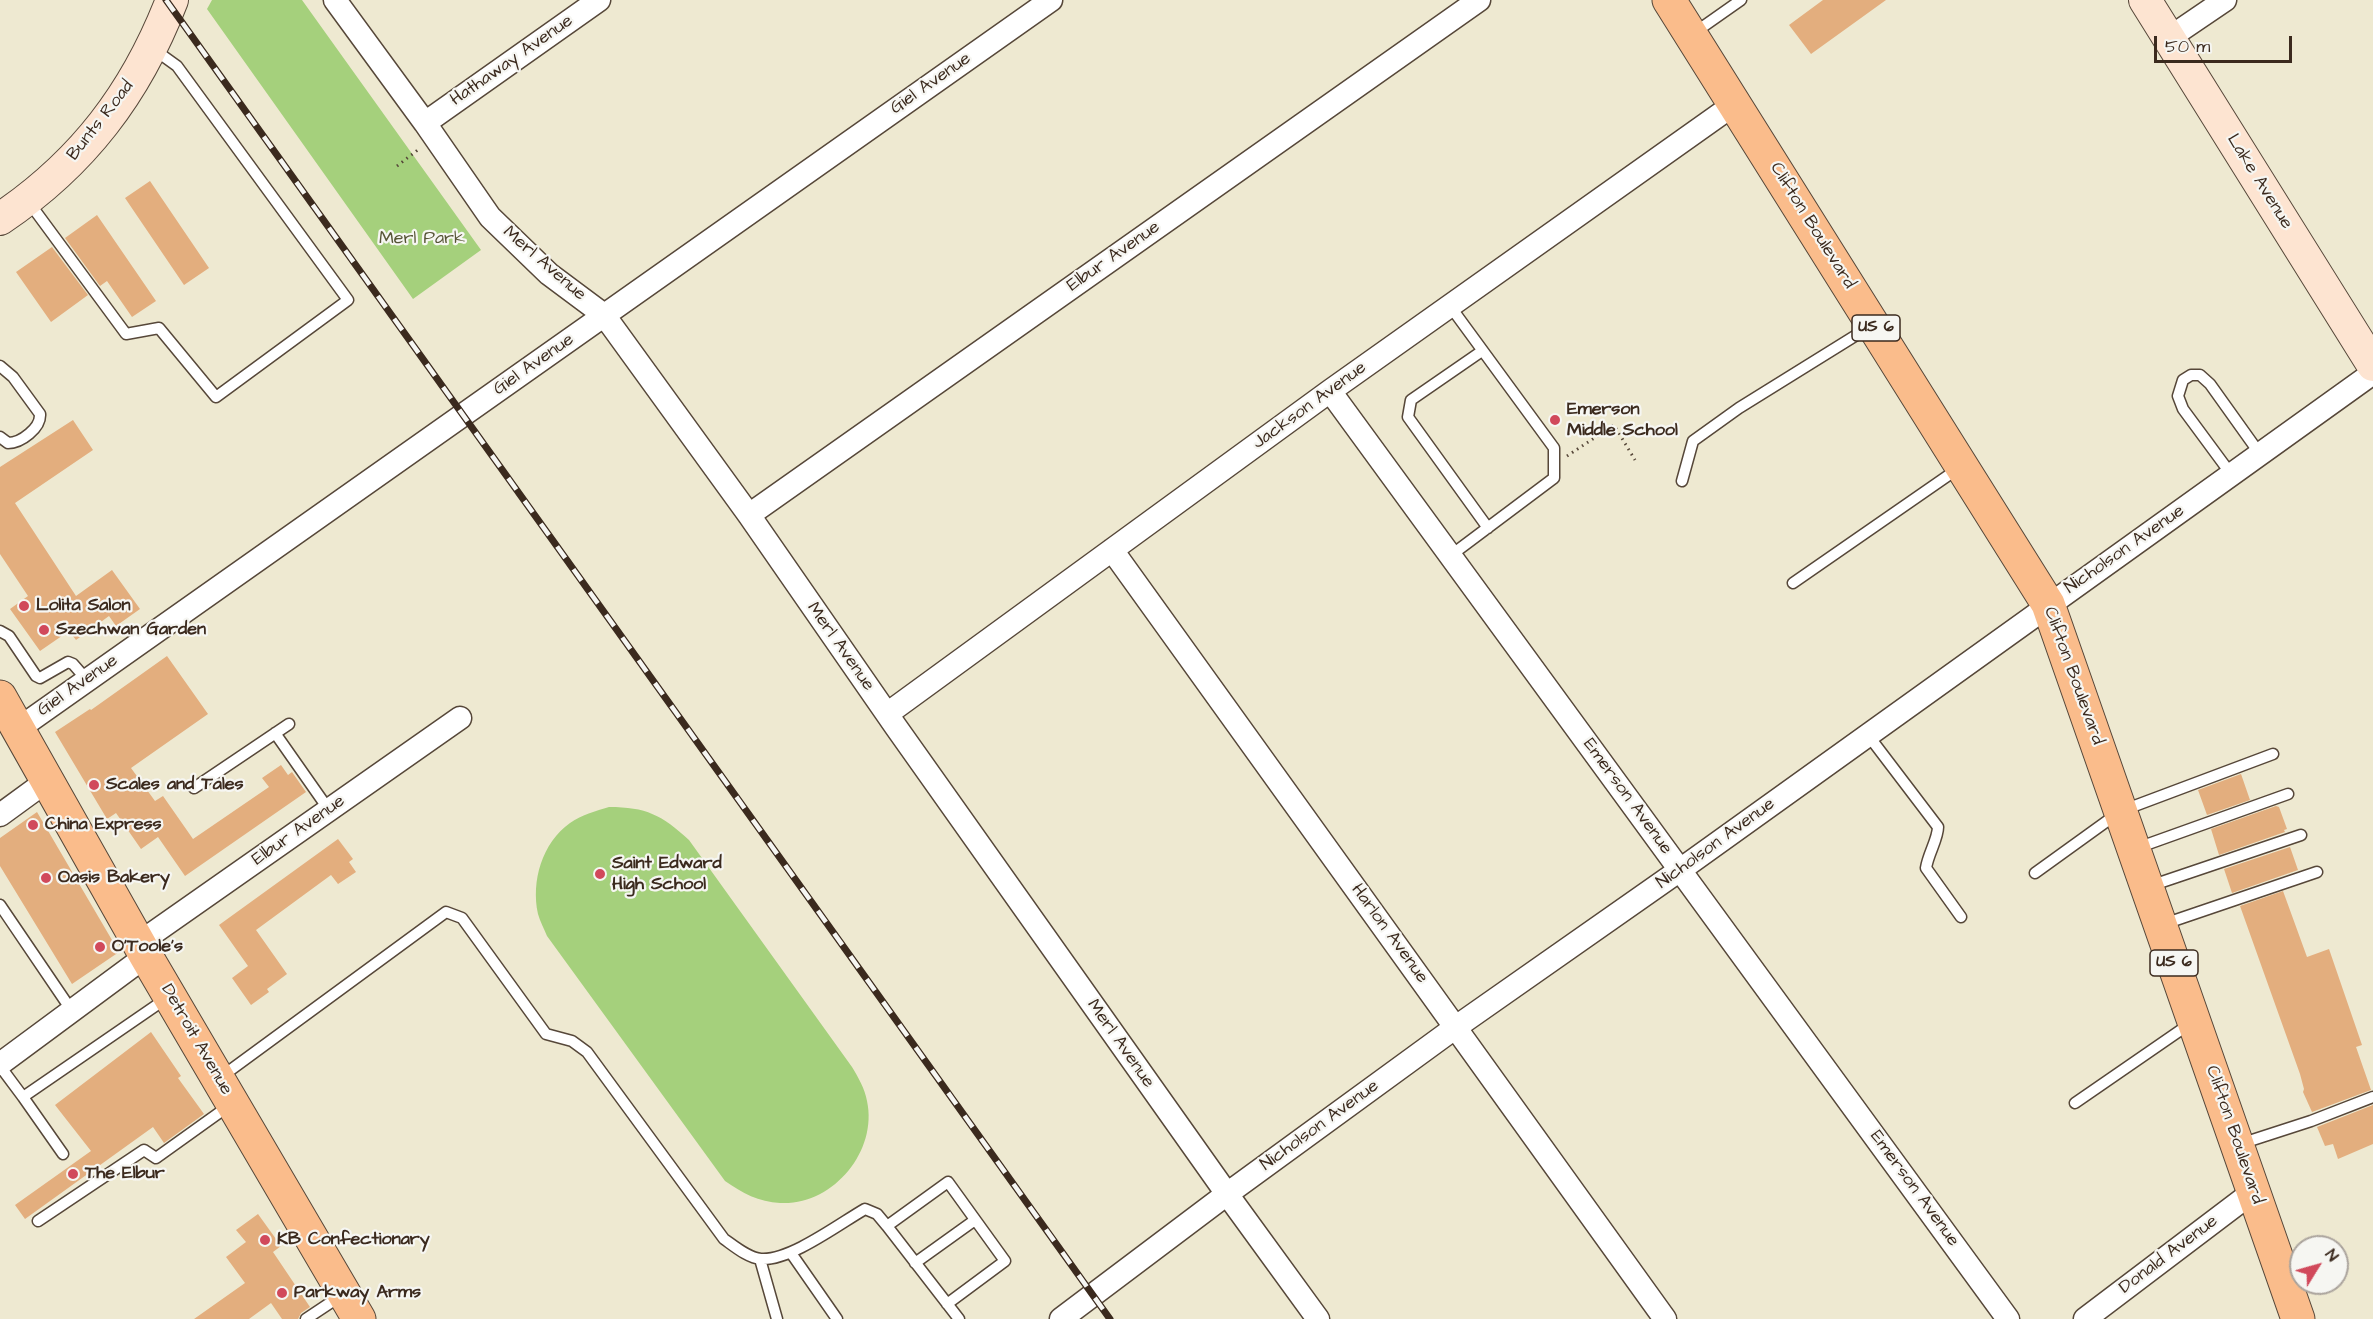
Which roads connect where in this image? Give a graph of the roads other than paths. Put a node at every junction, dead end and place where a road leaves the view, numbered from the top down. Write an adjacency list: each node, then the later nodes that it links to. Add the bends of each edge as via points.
1 (172, 0): 12 (street, Bunts Road)
2 (335, 0): 14 (street, Merl Avenue)
3 (599, 0): 14 (street, Hathaway Avenue)
4 (1051, 0): 18 (street, Giel Avenue)
5 (1479, 0): 30 (street, Elbur Avenue)
6 (1669, 0): 10 (main road, Clifton Boulevard / US 6)
7 (1741, 0): 10 (lane)
8 (2145, 0): 11 (street, Lake Avenue)
9 (2225, 0): 11 (street)
10 (1692, 35): 13 (main road, Clifton Boulevard / US 6)
11 (2169, 38): 21 (street, Lake Avenue)
12 (150, 47): 15 (street, Bunts Road, via 118,104 94,136); 15 (lane, via 177,66 348,300 216,397 159,328 126,334)
13 (1736, 103): 17 (street, Jackson Avenue); 19 (main road, Clifton Boulevard / US 6)
14 (430, 130): 18 (street, Merl Avenue, via 490,217 549,274)
15 (28, 200): 16 (street, Bunts Road)
16 (0, 219)
17 (1450, 306): 20 (lane); 24 (street, Jackson Avenue)
18 (604, 315): 30 (street, Merl Avenue); 37 (street, Giel Avenue)
19 (1873, 324): 27 (main road, Clifton Boulevard / US 6); 29 (lane, via 1738,408 1693,441)
20 (1482, 351): 31 (lane, via 1554,448 1554,478); 31 (lane, via 1411,400 1408,417)
21 (2373, 365)
22 (0, 366): 25 (lane, via 13,377 41,420 14,443)
23 (2373, 373): 26 (street, Nicholson Avenue)
24 (1330, 392): 32 (street, Jackson Avenue); 33 (street, Emerson Avenue)
25 (0, 437)
26 (2260, 454): 28 (street, Nicholson Avenue); 28 (lane, via 2205,379 2191,375 2182,380 2178,396 2183,409)
27 (1962, 466): 34 (lane); 35 (main road, Clifton Boulevard / US 6)
28 (2231, 474): 35 (street, Nicholson Avenue)
29 (1682, 481)
30 (749, 515): 39 (street, Merl Avenue)
31 (1488, 528): 33 (lane)
32 (1112, 550): 39 (street, Jackson Avenue); 65 (street, Harlon Avenue)
33 (1450, 556): 54 (street, Emerson Avenue)
34 (1793, 583)
35 (2048, 604): 44 (street, Nicholson Avenue); 50 (main road, Clifton Boulevard / US 6)
36 (0, 631): 37 (lane, via 9,636 36,676 45,677 68,662)
37 (87, 680): 42 (street, Giel Avenue)
38 (0, 698): 42 (main road, Detroit Avenue)
39 (886, 714): 74 (street, Merl Avenue)
40 (460, 718): 49 (street, Elbur Avenue)
41 (289, 724): 43 (lane)
42 (18, 729): 46 (main road, Detroit Avenue)
43 (274, 733): 47 (lane); 49 (lane)
44 (1868, 734): 54 (street, Nicholson Avenue); 59 (lane, via 1938,827 1926,868)
45 (2273, 754): 50 (lane)
46 (48, 780): 51 (street); 61 (main road, Detroit Avenue)
47 (194, 788)
48 (2288, 794): 53 (lane)
49 (329, 810): 61 (street, Elbur Avenue)
50 (2121, 811): 53 (main road, Clifton Boulevard / US 6); 55 (lane)
51 (0, 815)
52 (2301, 835): 57 (lane)
53 (2134, 849): 57 (main road, Clifton Boulevard / US 6)
54 (1680, 870): 65 (street, Nicholson Avenue); 90 (street, Emerson Avenue)
55 (2035, 873)
56 (2317, 873): 60 (lane)
57 (2147, 887): 60 (main road, Clifton Boulevard / US 6)
58 (0, 904): 63 (lane)
59 (1961, 917)
60 (2160, 925): 64 (main road, Clifton Boulevard / US 6)
61 (143, 950): 62 (main road, Detroit Avenue); 63 (street, Elbur Avenue)
62 (170, 996): 67 (main road, Detroit Avenue); 68 (lane)
63 (72, 1011): 66 (street, Elbur Avenue)
64 (2194, 1021): 70 (lane); 71 (main road, Clifton Boulevard / US 6)
65 (1456, 1027): 74 (street, Nicholson Avenue); 89 (street, Harlon Avenue)
66 (0, 1065): 68 (lane)
67 (226, 1091): 76 (lane, via 156,1158 144,1150); 79 (lane, via 446,912 462,918 546,1034 572,1041 587,1052 724,1239); 82 (main road, Detroit Avenue)
68 (23, 1097): 72 (lane)
69 (2373, 1097): 71 (lane)
70 (2075, 1103)
71 (2237, 1144): 73 (main road, Clifton Boulevard / US 6)
72 (63, 1154)
73 (2254, 1191): 91 (street, Donald Avenue); 92 (main road, Clifton Boulevard / US 6)
74 (1227, 1194): 87 (street, Nicholson Avenue); 88 (street, Merl Avenue)
75 (975, 1220): 77 (lane, via 948,1182); 80 (lane); 81 (lane, via 1005,1262)
76 (38, 1221)
77 (887, 1226): 78 (lane, via 878,1214 864,1209); 80 (lane)
78 (791, 1253): 79 (lane); 85 (lane)
79 (760, 1259): 84 (lane)
80 (915, 1263): 81 (lane)
81 (947, 1304): 86 (lane)
82 (351, 1309): 83 (lane)
83 (306, 1319)
84 (777, 1319)
85 (837, 1319)
86 (958, 1319)
87 (1061, 1319)
88 (1318, 1319)
89 (1665, 1319)
90 (2008, 1319)
91 (2085, 1319)
92 (2298, 1319)

